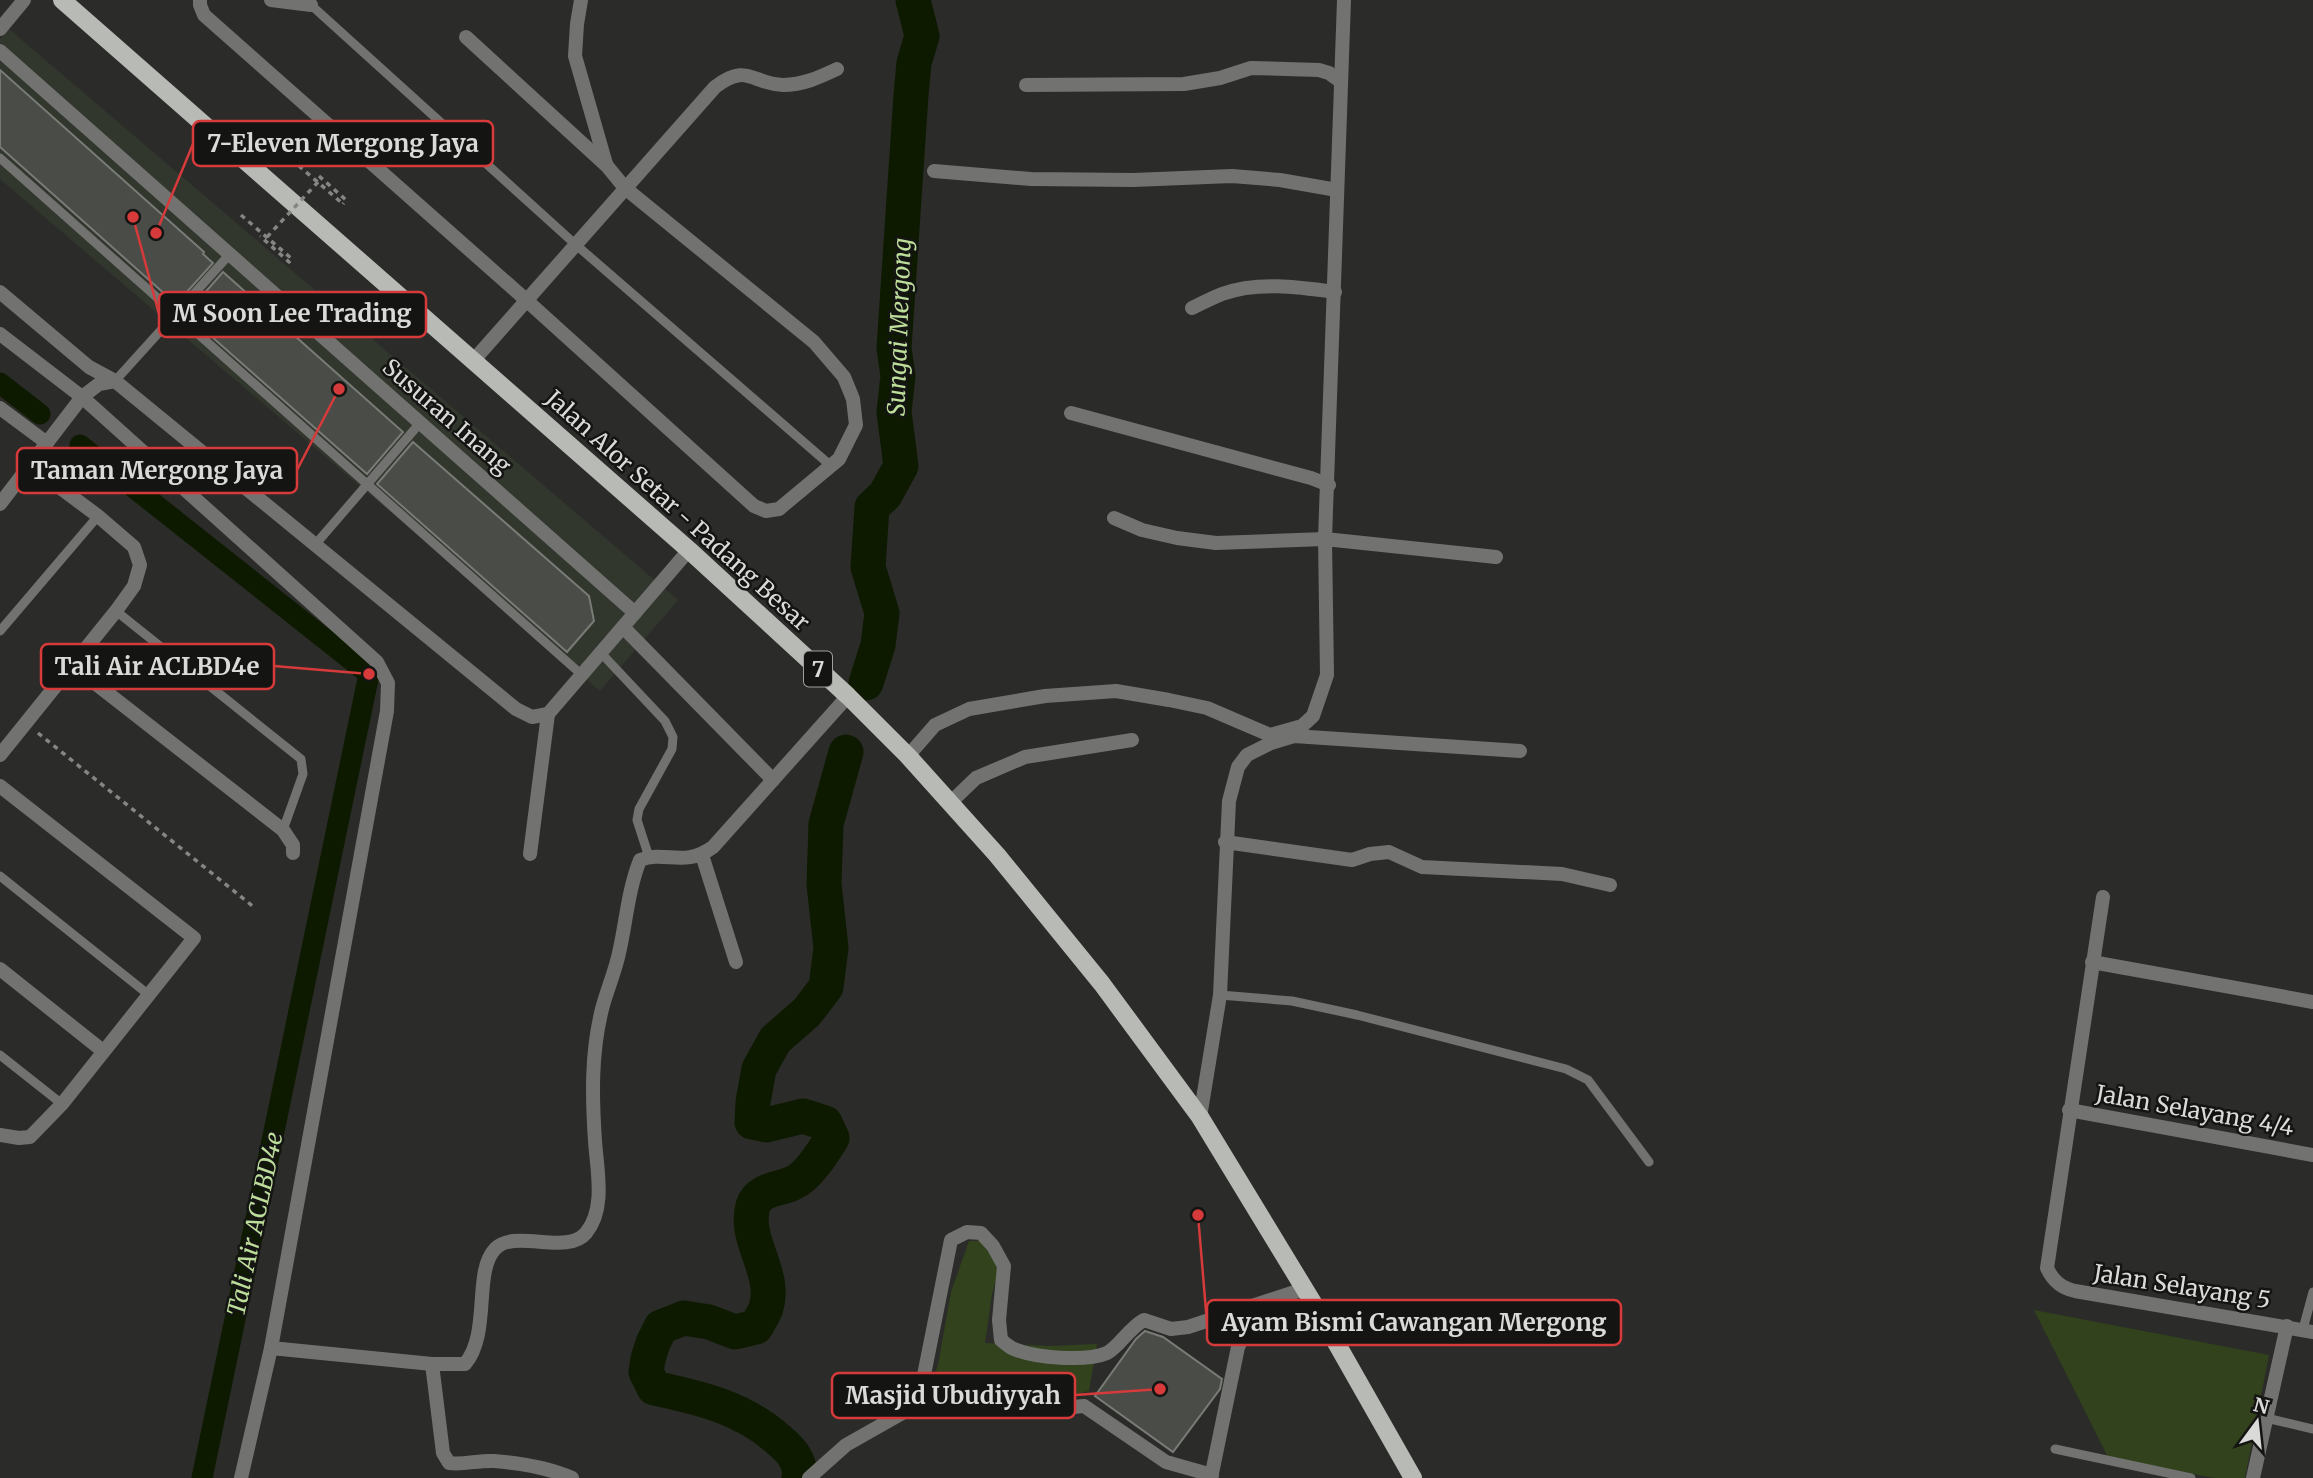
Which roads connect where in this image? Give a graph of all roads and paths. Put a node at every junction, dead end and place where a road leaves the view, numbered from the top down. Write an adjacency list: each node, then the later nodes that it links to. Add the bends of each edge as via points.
1 (24, 0): 8 (street)
2 (62, 0): 33 (main road, Jalan Alor Setar - Padang Besar / 7)
3 (200, 0): 29 (street, via 204,15)
4 (271, 0): 7 (street)
5 (582, 0): 16 (street, via 575,56)
6 (1344, 0): 12 (street)
7 (311, 5): 25 (lane)
8 (0, 29)
9 (466, 37): 16 (street)
10 (0, 51): 26 (street, Susuran Inang)
11 (837, 69): 20 (street, via 798,85 779,85 744,74 726,78)
12 (1340, 81): 13 (street, via 1319,70 1251,68 1184,84); 21 (street)
13 (1026, 85)
14 (0, 158): 31 (lane)
15 (291, 159): 19 (path)
16 (607, 166): 20 (street)
17 (934, 172): 21 (street, via 1133,180 1233,177)
18 (319, 176): 19 (path, via 346,200 343,204)
19 (318, 182): 24 (path, bridge)
20 (625, 188): 25 (street); 40 (street, via 814,342 844,377 856,425 839,459)
21 (1337, 190): 28 (street)
22 (241, 215): 24 (path)
23 (260, 236): 24 (path, via 289,262 292,259)
24 (267, 237)
25 (575, 244): 29 (street); 40 (lane)
26 (229, 255): 31 (lane); 38 (street, Susuran Inang)
27 (0, 292): 34 (street, via 89,367)
28 (1335, 292): 30 (street, via 1262,287 1224,293); 43 (street)
29 (525, 299): 33 (street); 40 (street, via 754,506 766,511 779,509)
30 (1192, 308)
31 (175, 315): 34 (lane); 42 (lane)
32 (0, 334): 35 (street)
33 (473, 360): 49 (main road, Jalan Alor Setar - Padang Besar / 7)
34 (115, 381): 35 (street, via 99,384); 48 (street)
35 (82, 397): 39 (street); 99 (street, via 377,662 388,683 387,711)
36 (0, 408): 39 (street)
37 (1071, 412): 43 (street)
38 (420, 423): 42 (lane); 52 (street, Susuran Inang)
39 (47, 443): 41 (street)
40 (830, 465)
41 (31, 466): 44 (street); 45 (street)
42 (367, 485): 48 (lane); 57 (lane)
43 (1329, 485): 47 (street)
44 (0, 504)
45 (98, 516): 51 (street, via 134,547 140,565 134,586); 54 (lane)
46 (1114, 519): 47 (street, via 1154,533 1216,543)
47 (1325, 538): 50 (street); 61 (street, via 1327,675 1313,716 1302,726)
48 (314, 546): 59 (street, via 516,709 532,717)
49 (689, 550): 52 (street); 58 (main road, Jalan Alor Setar - Padang Besar / 7)
50 (1496, 557)
51 (116, 611): 56 (street); 70 (lane, via 301,759 303,774)
52 (635, 613): 53 (street)
53 (623, 627): 55 (street); 67 (street)
54 (0, 631)
55 (601, 653): 57 (street); 75 (lane, via 665,721 673,737 672,749 639,809 637,820)
56 (73, 666): 60 (street); 70 (street)
57 (582, 675): 59 (street)
58 (848, 696): 66 (main road, Jalan Alor Setar - Padang Besar / 7); 67 (street)
59 (548, 715): 73 (street)
60 (26, 723): 64 (street); 79 (path)
61 (1270, 735): 65 (street); 66 (street, via 1207,708 1116,691 1045,696 968,709 935,725)
62 (1132, 740): 69 (street, via 1025,757 976,778)
63 (1520, 751): 65 (street, via 1294,736)
64 (0, 755)
65 (1247, 755): 71 (street, via 1238,767 1229,801)
66 (908, 756): 69 (main road, Jalan Alor Setar - Padang Besar / 7)
67 (773, 780): 74 (street)
68 (0, 786): 83 (street, via 194,938)
69 (950, 803): 90 (main road, Jalan Alor Setar - Padang Besar / 7, via 1102,984)
70 (283, 830): 72 (street)
71 (1225, 842): 77 (street, via 1352,860 1389,852 1422,867 1562,874); 84 (street)
72 (293, 853)
73 (530, 854)
74 (702, 855): 75 (street); 80 (street)
75 (649, 857): 100 (street, via 640,860 635,874 596,1050 592,1095 599,1188 595,1220 584,1236 567,1242 506,1242 495,1249 486,1264 473,1355 465,1364)
76 (0, 876): 83 (lane)
77 (1610, 885)
78 (2102, 897): 81 (street)
79 (255, 908)
80 (736, 962)
81 (2092, 962): 85 (street); 89 (street)
82 (0, 969): 86 (street)
83 (149, 995): 86 (street)
84 (1220, 995): 90 (street); 93 (lane, via 1292,1001 1345,1012 1566,1069 1588,1080)
85 (2313, 1002)
86 (103, 1051): 88 (street)
87 (0, 1055): 88 (lane)
88 (62, 1104): 91 (street, via 30,1137)
89 (2069, 1110): 92 (street, Jalan Selayang 4/4); 97 (street, Jalan Selayang 5, via 2048,1268 2056,1282 2075,1292)
90 (1200, 1117): 94 (main road, Jalan Alor Setar - Padang Besar / 7)
91 (0, 1135)
92 (2313, 1154)
93 (1649, 1162)
94 (1304, 1289): 96 (main road, Jalan Alor Setar - Padang Besar / 7); 101 (street, via 1188,1327 1171,1329 1143,1320 1108,1352 1086,1357 1041,1356 1013,1349 1000,1340 1004,1266 981,1233 967,1232 951,1240 923,1380)
95 (2313, 1292): 98 (lane)
96 (1321, 1316): 105 (street, via 1245,1333 1238,1347); 109 (main road, Jalan Alor Setar - Padang Besar / 7)
97 (2287, 1326): 98 (street, Jalan Selayang 5); 102 (street)
98 (2308, 1330)
99 (271, 1348): 100 (street); 106 (street)
100 (432, 1364): 107 (street, via 443,1453 449,1463 492,1461)
101 (906, 1411): 105 (street, via 1084,1406 1166,1462); 108 (street, via 846,1445)
102 (2266, 1418): 103 (lane); 111 (street)
103 (2313, 1429)
104 (2055, 1449): 110 (lane)
105 (1211, 1476)
106 (241, 1478)
107 (572, 1478)
108 (809, 1478)
109 (1413, 1478)
110 (2191, 1478)
111 (2253, 1478)

